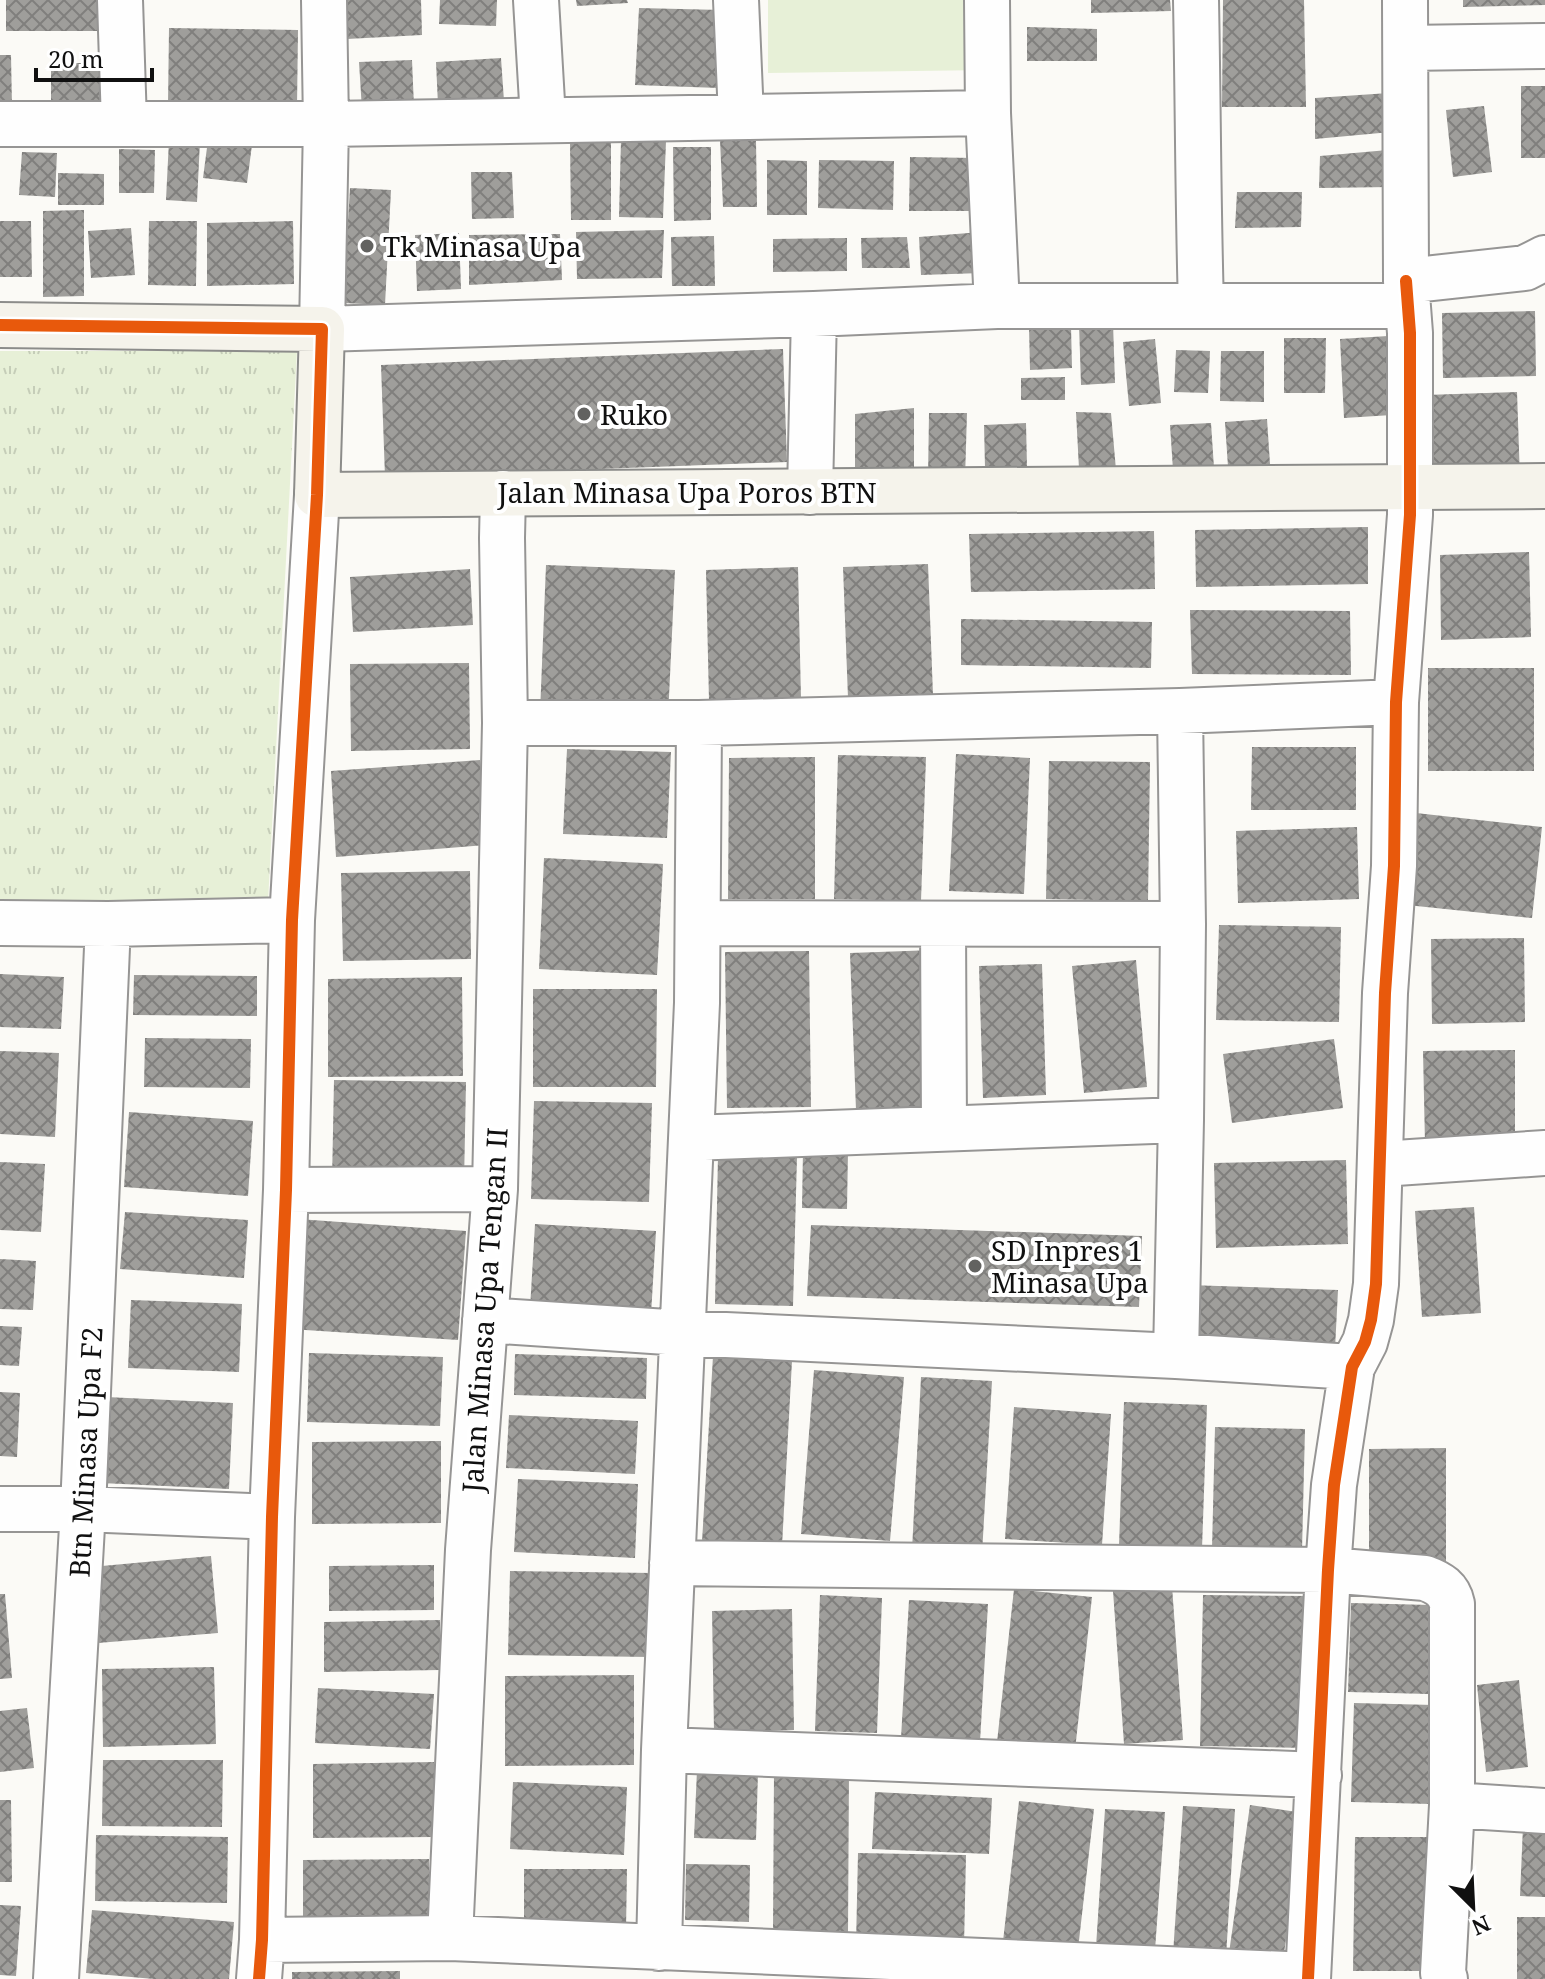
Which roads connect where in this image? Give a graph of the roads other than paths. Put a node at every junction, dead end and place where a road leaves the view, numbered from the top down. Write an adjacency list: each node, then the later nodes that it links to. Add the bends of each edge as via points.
1 (120, 0): 13 (street)
2 (324, 0): 15 (street)
3 (536, 0): 12 (street)
4 (736, 0): 11 (street)
5 (987, 0): 10 (street)
6 (1196, 0): 19 (street)
7 (1405, 0): 9 (street)
8 (1545, 46): 9 (street)
9 (1406, 48): 17 (street)
10 (988, 113): 11 (street); 18 (street)
11 (741, 117): 12 (street)
12 (543, 119): 15 (street)
13 (124, 123): 14 (street); 15 (street)
14 (0, 124)
15 (326, 124): 22 (street)
16 (1545, 258): 17 (street, via 1525,268)
17 (1406, 293): 19 (street); 24 (street)
18 (997, 306): 19 (street); 20 (street)
19 (1201, 306)
20 (814, 314): 22 (street); 25 (street)
21 (0, 325): 22 (street)
22 (322, 329): 27 (street)
23 (1545, 486): 24 (street, Jalan Minasa Upa Poros BTN)
24 (1410, 488): 25 (street, Jalan Minasa Upa Poros BTN); 28 (street)
25 (810, 492): 26 (street, Jalan Minasa Upa Poros BTN)
26 (503, 493): 27 (street, Jalan Minasa Upa Poros BTN); 30 (street, Jalan Minasa Upa Tengan II)
27 (317, 495): 32 (street)
28 (1396, 702): 29 (street); 42 (street)
29 (1180, 711): 31 (street); 37 (street)
30 (505, 723): 31 (street); 43 (street, Jalan Minasa Upa Tengan II)
31 (699, 723): 34 (street)
32 (292, 920): 35 (street); 44 (street)
33 (0, 923): 35 (street)
34 (698, 923): 36 (street); 40 (street)
35 (108, 924): 50 (street, Btn Minasa Upa F2)
36 (943, 924): 37 (street); 39 (street)
37 (1183, 924): 38 (street)
38 (1181, 1120): 39 (street); 47 (street)
39 (944, 1127): 40 (street)
40 (691, 1138): 46 (street)
41 (1545, 1153): 42 (street)
42 (1381, 1164): 48 (street, via 1375,1296 1365,1342)
43 (495, 1189): 44 (street); 45 (street, Jalan Minasa Upa Tengan II)
44 (286, 1190): 51 (street)
45 (485, 1320): 46 (street); 58 (street, Jalan Minasa Upa Tengan II)
46 (682, 1333): 47 (street); 52 (street)
47 (1176, 1356): 48 (street)
48 (1352, 1367): 53 (street, via 1334,1485)
49 (0, 1509): 50 (street)
50 (83, 1509): 51 (street); 62 (street, Btn Minasa Upa F2)
51 (272, 1517): 60 (street)
52 (672, 1563): 53 (street); 54 (street)
53 (1328, 1570): 55 (street); 56 (street, via 1425,1578 1450,1595)
54 (664, 1750): 55 (street); 59 (street)
55 (1319, 1775): 61 (street)
56 (1452, 1805): 57 (street); 63 (street)
57 (1545, 1811)
58 (450, 1938): 59 (street); 60 (street)
59 (659, 1948): 61 (street)
60 (261, 1960)
61 (1308, 1977)
62 (56, 1979)
63 (1445, 1979)

